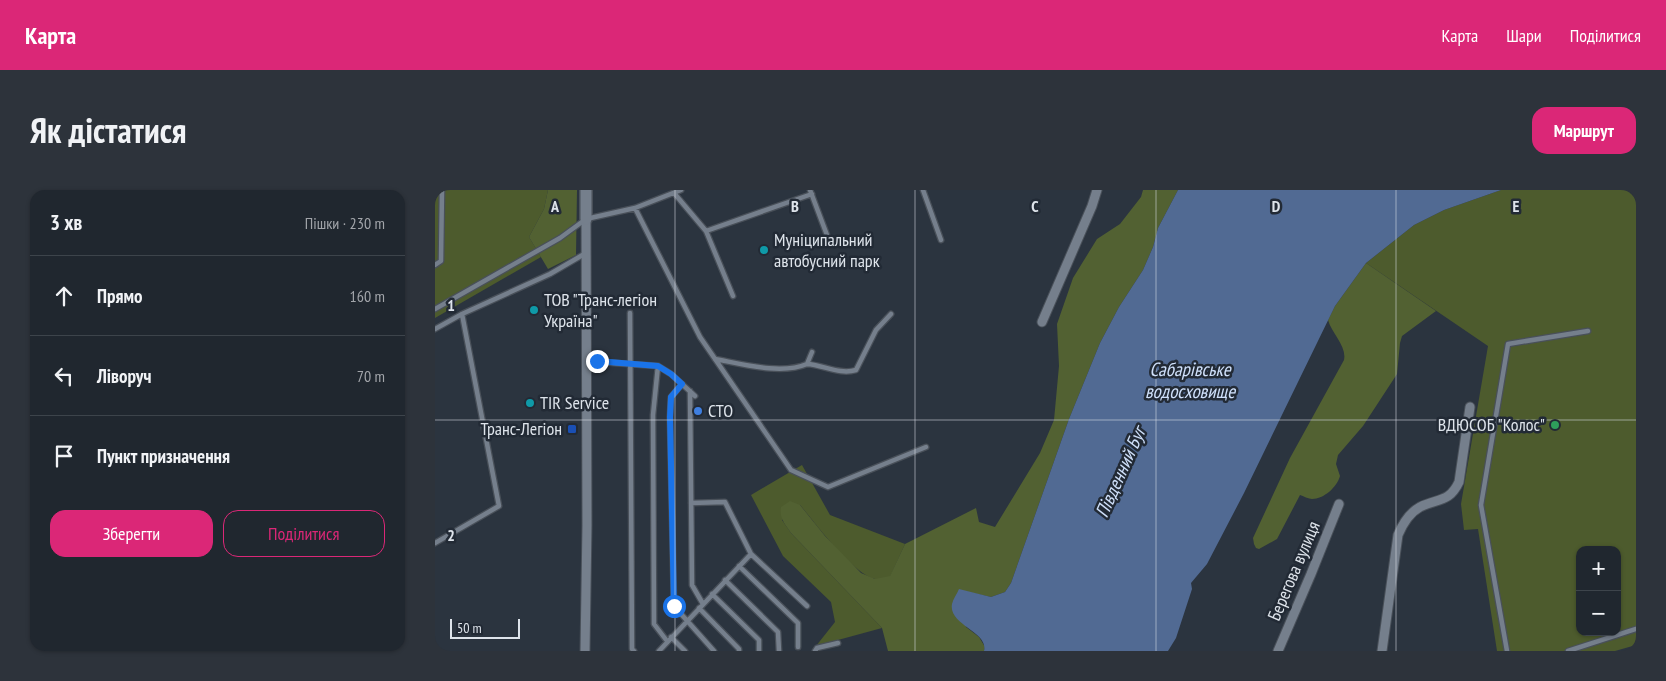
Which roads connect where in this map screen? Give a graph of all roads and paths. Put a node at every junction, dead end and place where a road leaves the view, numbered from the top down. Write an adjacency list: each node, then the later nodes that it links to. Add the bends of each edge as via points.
1 (442, 190): 14 (lane, via 441,261)
2 (586, 190): 9 (street)
3 (681, 190): 7 (lane)
4 (923, 190): 11 (lane)
5 (1097, 190): 20 (street)
6 (811, 192): 10 (lane); 12 (lane)
7 (674, 193): 8 (lane); 10 (lane)
8 (635, 208): 9 (lane); 24 (lane, via 699,337)
9 (586, 219): 13 (street); 16 (lane, via 560,238)
10 (707, 231): 15 (lane)
11 (941, 240)
12 (830, 243)
13 (586, 253): 18 (lane, via 550,274); 25 (street)
14 (435, 264)
15 (733, 296)
16 (435, 309)
17 (630, 313): 26 (lane)
18 (463, 314): 21 (lane); 36 (lane, via 499,506)
19 (891, 314): 27 (lane, via 876,330 856,370 845,372)
20 (1042, 322)
21 (435, 328)
22 (1588, 330): 60 (lane, via 1508,344 1481,505)
23 (812, 352): 27 (lane)
24 (715, 359): 27 (lane, via 767,368); 33 (lane, via 791,470 828,487)
25 (586, 361): 26 (lane); 49 (street)
26 (631, 364): 28 (lane); 50 (lane)
27 (807, 364)
28 (658, 366): 29 (lane); 46 (lane, via 653,415 654,624)
29 (682, 384): 30 (lane); 44 (lane, via 671,397 670,417 674,606)
30 (690, 391): 31 (lane); 34 (lane)
31 (695, 396)
32 (1470, 407): 59 (street, via 1457,487 1448,497 1414,511 1401,528)
33 (926, 447)
34 (691, 503): 37 (lane, via 725,502); 41 (lane, via 692,585)
35 (1339, 504): 58 (street, Берегова вулиця)
36 (435, 543)
37 (751, 554): 38 (lane); 42 (lane)
38 (739, 566): 39 (lane); 48 (lane, via 798,623)
39 (725, 580): 40 (lane); 56 (lane, via 778,632)
40 (712, 594): 41 (lane); 55 (lane, via 759,640)
41 (703, 604): 43 (lane)
42 (807, 606)
43 (699, 608): 44 (lane); 54 (lane)
44 (687, 621): 46 (lane); 53 (lane)
45 (1636, 629): 61 (lane)
46 (669, 639): 51 (lane); 52 (lane)
47 (838, 643): 57 (lane)
48 (798, 647)
49 (585, 651)
50 (634, 651)
51 (659, 651)
52 (685, 651)
53 (714, 651)
54 (739, 651)
55 (759, 651)
56 (779, 651)
57 (815, 651)
58 (1278, 651)
59 (1382, 651)
60 (1507, 651)
61 (1568, 651)

